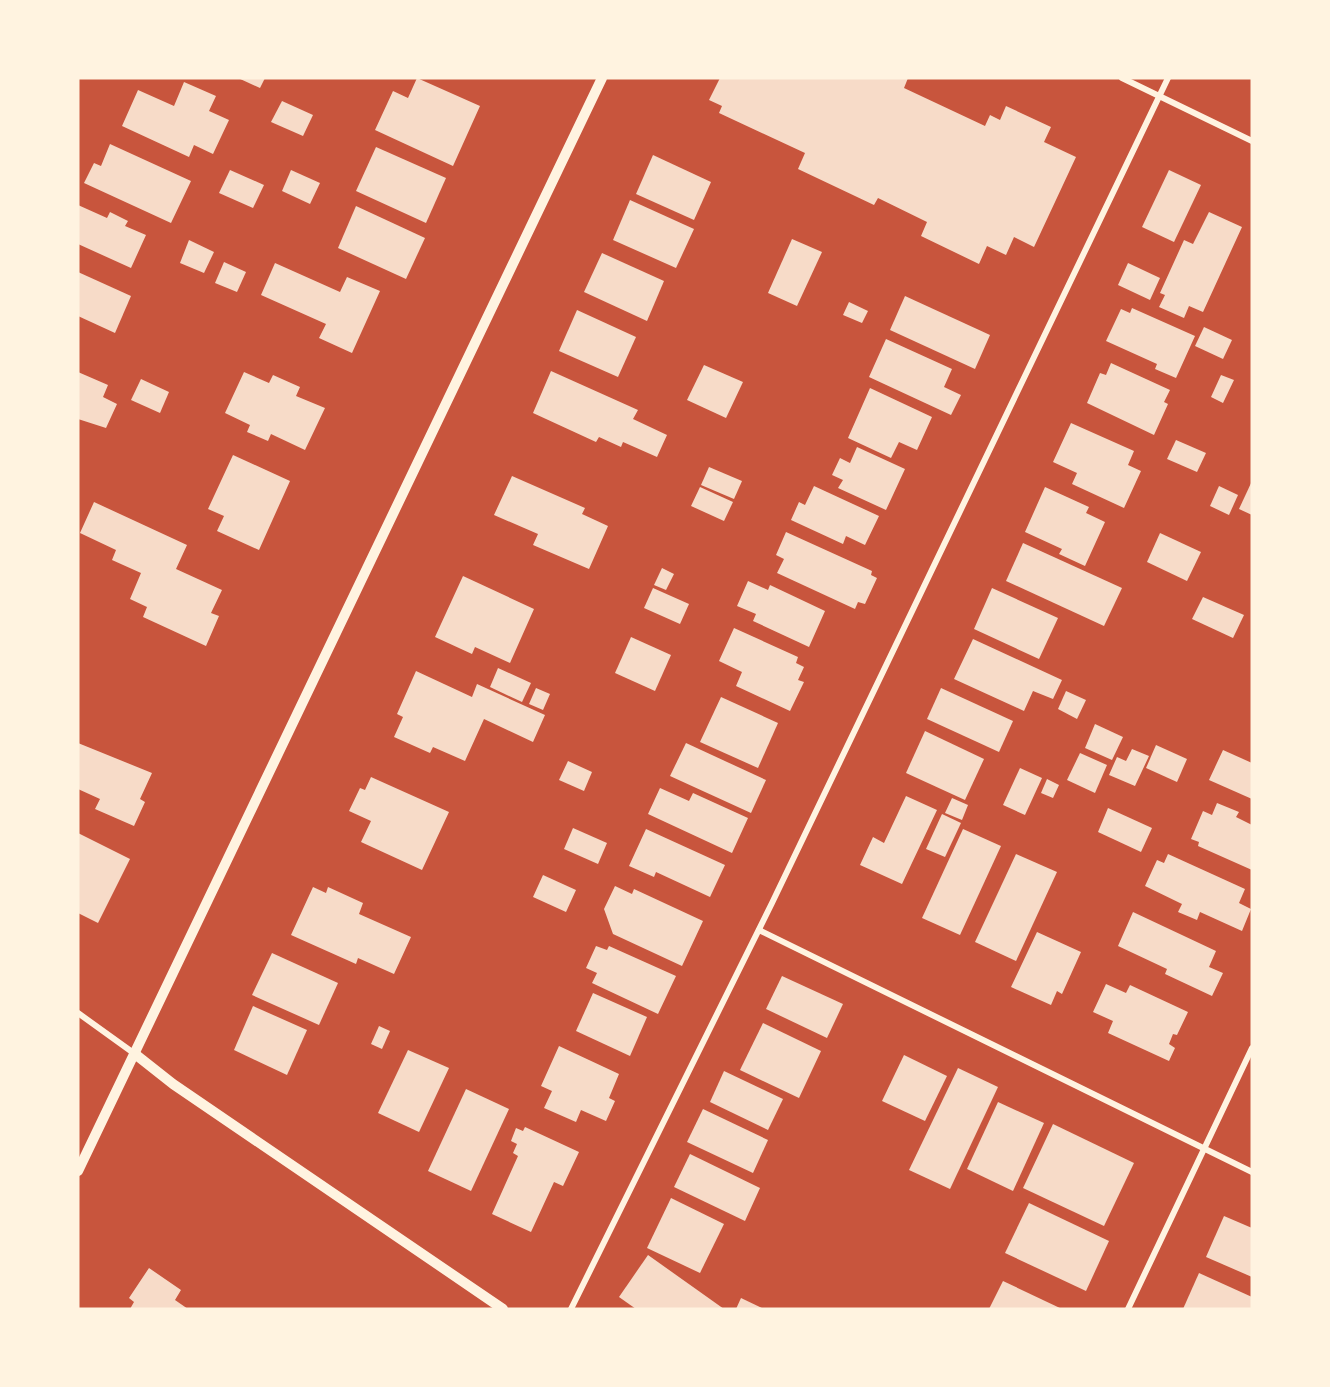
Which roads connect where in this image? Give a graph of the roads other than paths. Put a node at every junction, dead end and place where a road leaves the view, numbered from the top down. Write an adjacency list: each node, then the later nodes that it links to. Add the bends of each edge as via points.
1 (602, 78): 9 (street)
2 (1122, 78): 4 (street)
3 (1168, 78): 4 (street)
4 (1160, 96): 5 (street); 6 (street)
5 (1252, 141)
6 (759, 930): 10 (street); 14 (street)
7 (78, 1013): 9 (street)
8 (1252, 1048): 10 (street)
9 (135, 1054): 11 (street); 13 (street, via 173,1084)
10 (1204, 1148): 12 (street); 15 (street)
11 (78, 1171)
12 (1252, 1172)
13 (503, 1309)
14 (571, 1309)
15 (1128, 1309)

